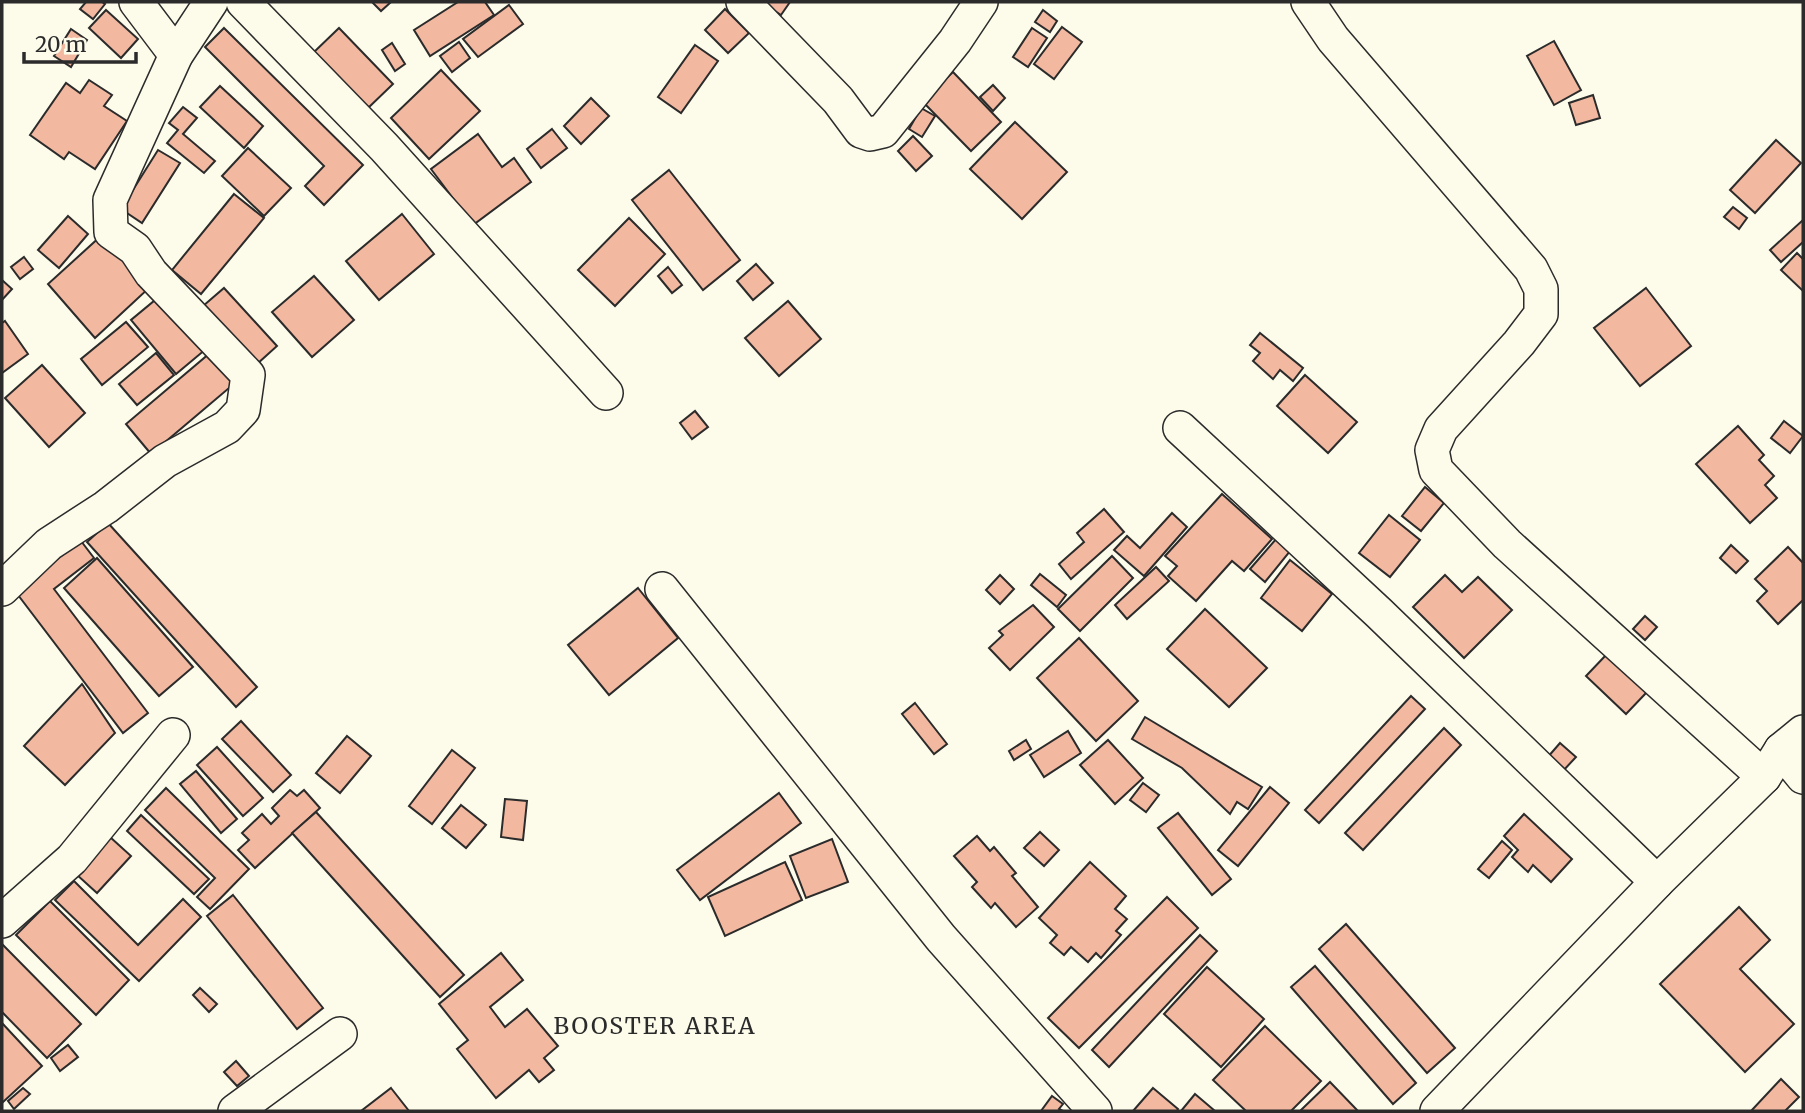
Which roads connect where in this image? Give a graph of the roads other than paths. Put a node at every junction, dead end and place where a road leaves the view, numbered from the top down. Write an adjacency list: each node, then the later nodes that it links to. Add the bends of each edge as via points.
1 (136, 2): 7 (street)
2 (211, 2): 7 (street)
3 (243, 2): 8 (street, via 384,147)
4 (743, 2): 5 (street, via 838,100 861,131 877,134 955,41)
5 (981, 2)
6 (1308, 2): 13 (street, via 1333,38 1531,269 1541,289 1541,314 1441,429 1433,450 1436,470 1507,544)
7 (176, 55): 10 (street, via 110,200 111,232 135,249 151,273 248,375 243,410 228,427 165,461 49,544)
8 (606, 393)
9 (1180, 428): 15 (street)
10 (2, 589)
11 (662, 589): 19 (street, via 941,938)
12 (173, 735): 16 (street, via 72,859)
13 (1783, 753): 14 (street); 15 (street)
14 (1803, 777)
15 (1657, 882): 20 (street)
16 (2, 921)
17 (340, 1034): 18 (street)
18 (235, 1111)
19 (1095, 1111)
20 (1437, 1111)

